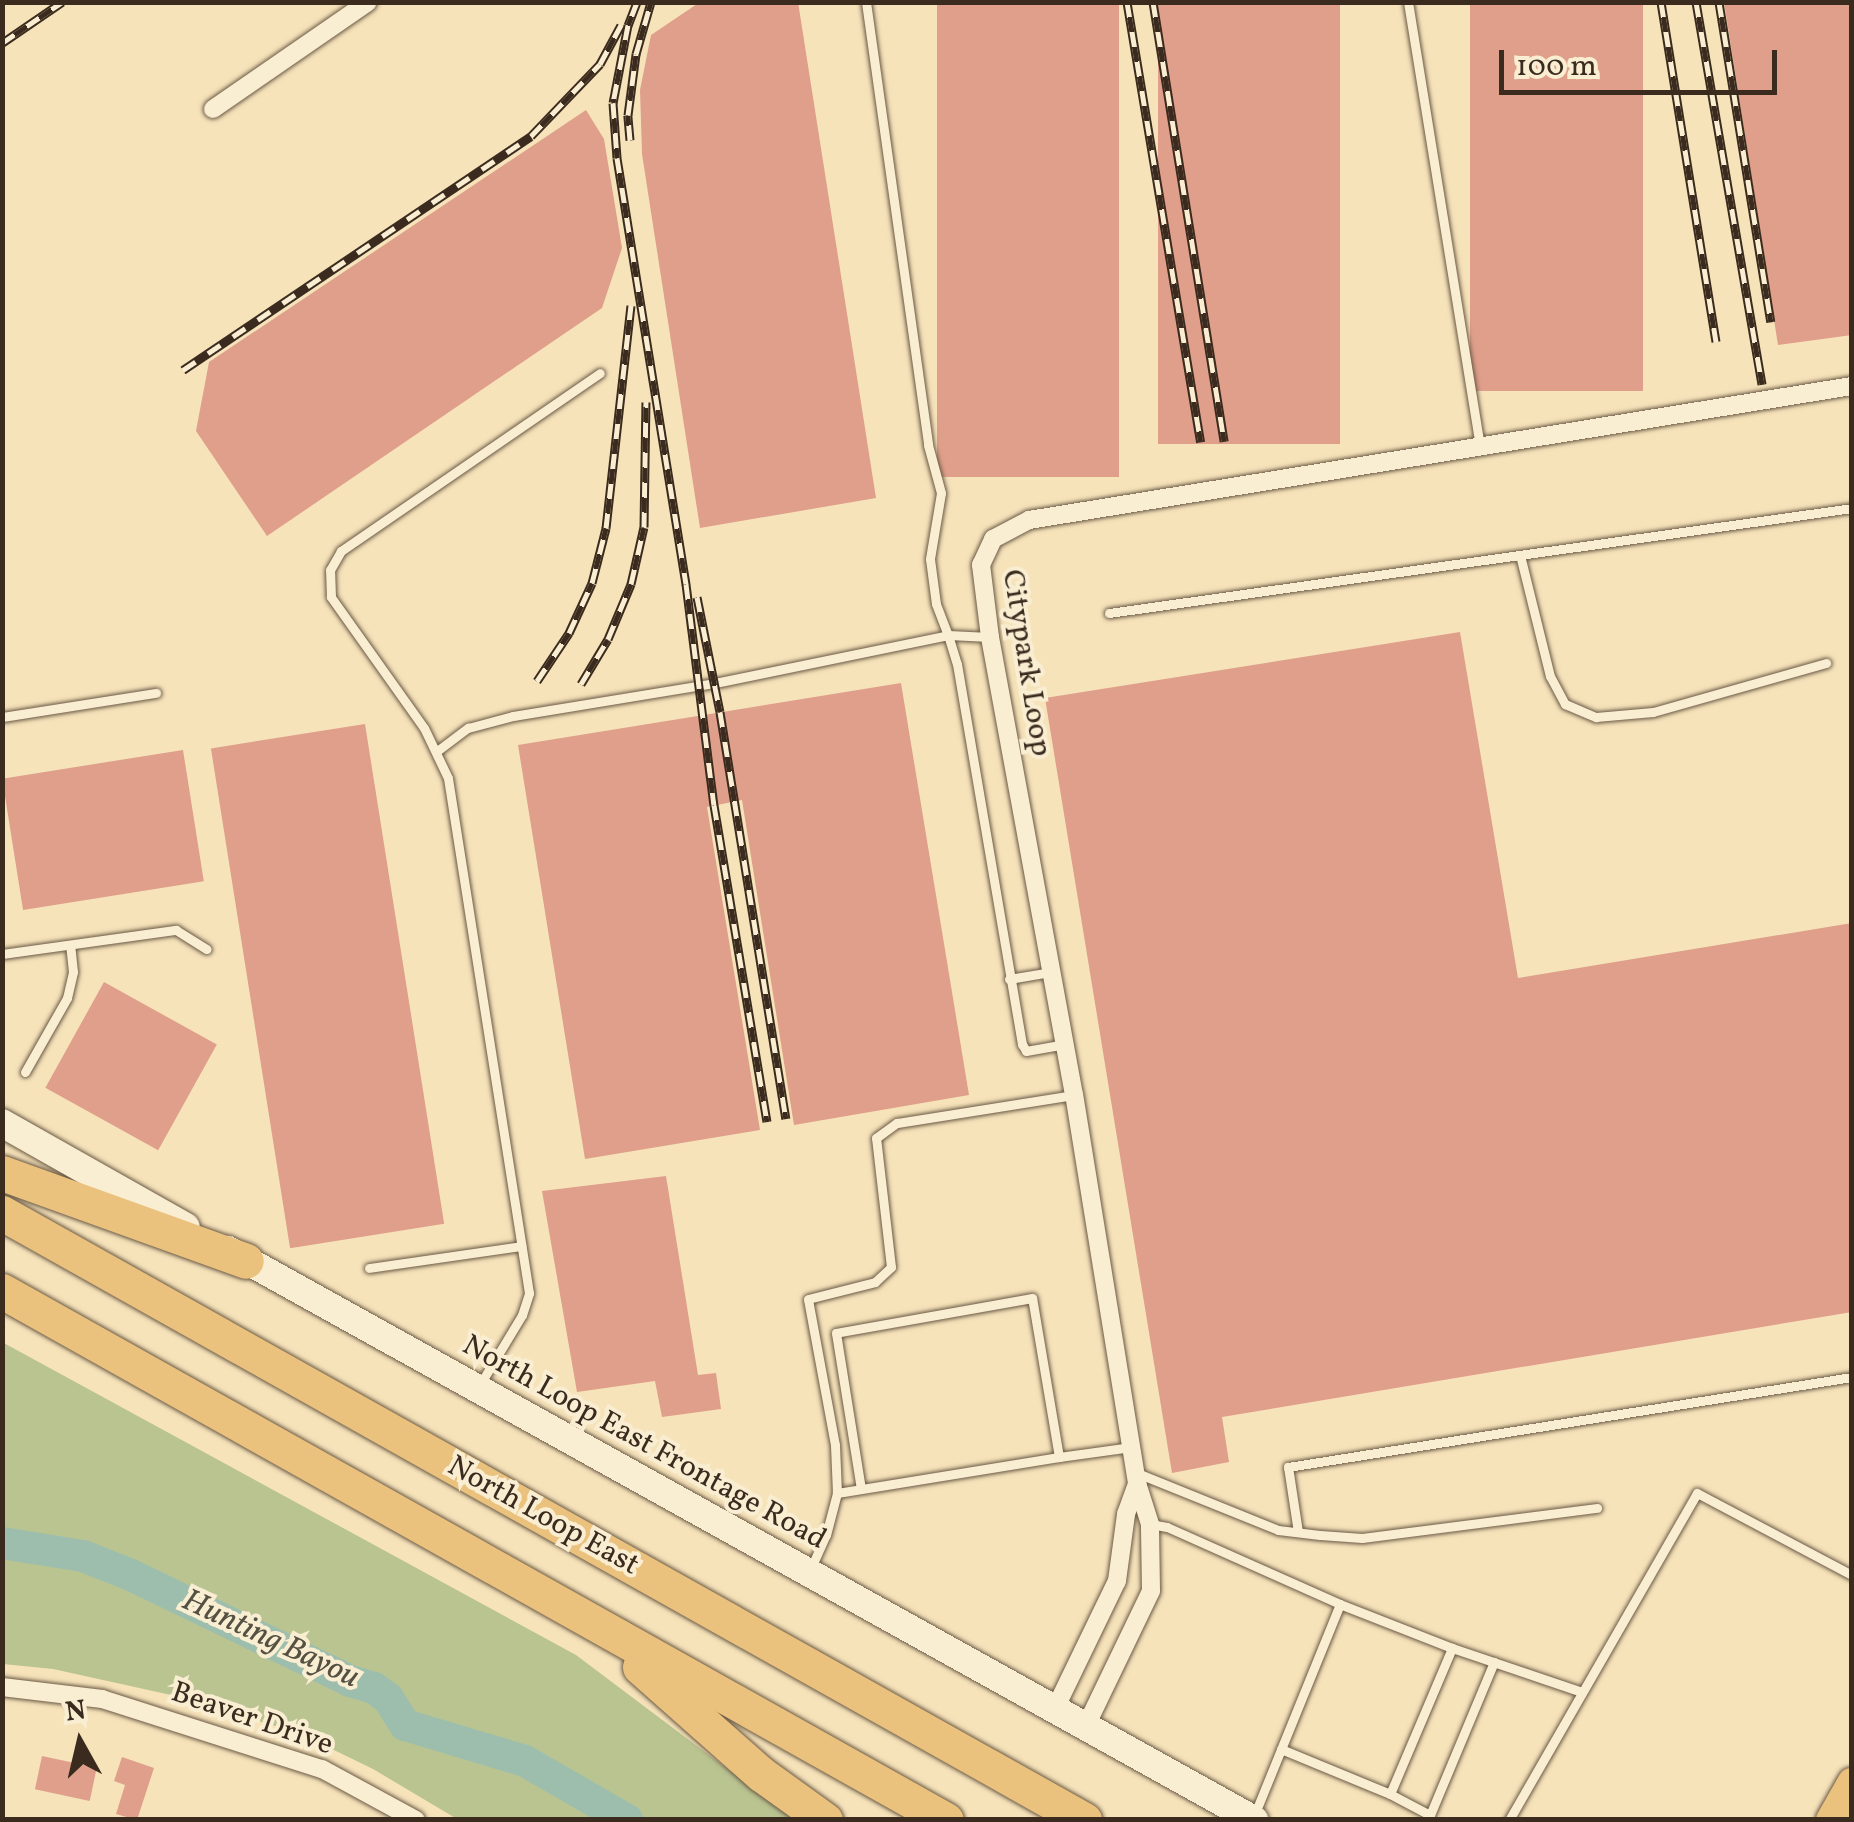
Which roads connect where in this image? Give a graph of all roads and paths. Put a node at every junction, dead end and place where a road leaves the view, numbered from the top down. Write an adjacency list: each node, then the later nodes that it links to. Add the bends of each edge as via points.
1 (368, 2): 4 (street)
2 (866, 2): 11 (lane, via 928,446 941,493 930,559)
3 (1408, 2): 7 (lane)
4 (213, 109)
5 (600, 373): 16 (lane, via 341,551 330,570 331,597)
6 (1852, 386): 7 (street, Citypark Loop)
7 (1480, 446): 12 (street, Citypark Loop, via 1029,520 993,538 981,565)
8 (1852, 508): 9 (lane)
9 (1520, 555): 10 (lane); 13 (lane, via 1550,676 1565,704 1596,717 1653,712)
10 (1109, 613)
11 (948, 636): 12 (lane); 16 (lane, via 715,684 513,716 468,728); 21 (lane)
12 (990, 637): 20 (street, Citypark Loop)
13 (1826, 662)
14 (156, 693): 15 (lane)
15 (2, 717)
16 (437, 751): 28 (lane, via 448,778)
17 (70, 945): 18 (lane, via 176,930); 19 (lane); 23 (lane, via 67,998)
18 (206, 949)
19 (2, 954)
20 (1052, 972): 21 (lane); 22 (street, Citypark Loop)
21 (1010, 980): 22 (lane, via 1026,1051)
22 (1065, 1044): 24 (street, Citypark Loop)
23 (25, 1072)
24 (1074, 1095): 34 (street, Citypark Loop); 38 (lane, via 897,1123 876,1138 892,1267 875,1282 808,1299 836,1444)
25 (2, 1123): 29 (main road, North Loop East Frontage Road)
26 (2, 1173): 29 (highway)
27 (2, 1212): 60 (highway, North Loop East)
28 (522, 1246): 30 (lane); 33 (lane, via 529,1293)
29 (246, 1261): 33 (main road, North Loop East Frontage Road)
30 (370, 1268)
31 (2, 1291): 45 (highway)
32 (1852, 1376): 41 (lane, via 1288,1467)
33 (477, 1388): 42 (main road, North Loop East Frontage Road)
34 (1131, 1446): 35 (lane); 36 (street, Citypark Loop)
35 (1059, 1457): 37 (lane); 37 (lane, via 1032,1298 836,1333)
36 (1136, 1477): 40 (street, Citypark Loop); 41 (lane); 50 (street, Citypark Loop, via 1117,1581)
37 (861, 1489): 38 (lane)
38 (836, 1493): 42 (lane)
39 (1597, 1508): 41 (lane, via 1362,1538)
40 (1150, 1524): 44 (lane); 51 (street, Citypark Loop, via 1151,1592)
41 (1298, 1532)
42 (809, 1572): 50 (main road, North Loop East Frontage Road)
43 (1852, 1575): 49 (lane, via 1697,1493)
44 (1340, 1604): 46 (lane); 52 (lane)
45 (590, 1624): 58 (highway, via 761,1774); 59 (highway)
46 (1452, 1648): 47 (lane); 54 (lane)
47 (1494, 1662): 49 (lane); 55 (lane)
48 (2, 1687): 57 (street, Beaver Drive, via 102,1698 322,1769)
49 (1582, 1692): 62 (lane)
50 (1056, 1710): 51 (main road, North Loop East Frontage Road)
51 (1086, 1726): 56 (main road, North Loop East Frontage Road)
52 (1281, 1750): 54 (lane); 56 (lane)
53 (1852, 1783): 63 (main road)
54 (1390, 1794): 55 (lane)
55 (1429, 1817): 61 (lane)
56 (1253, 1819)
57 (416, 1820)
58 (824, 1820)
59 (946, 1820)
60 (1084, 1820)
61 (1441, 1820)
62 (1509, 1820)
63 (1831, 1820)

